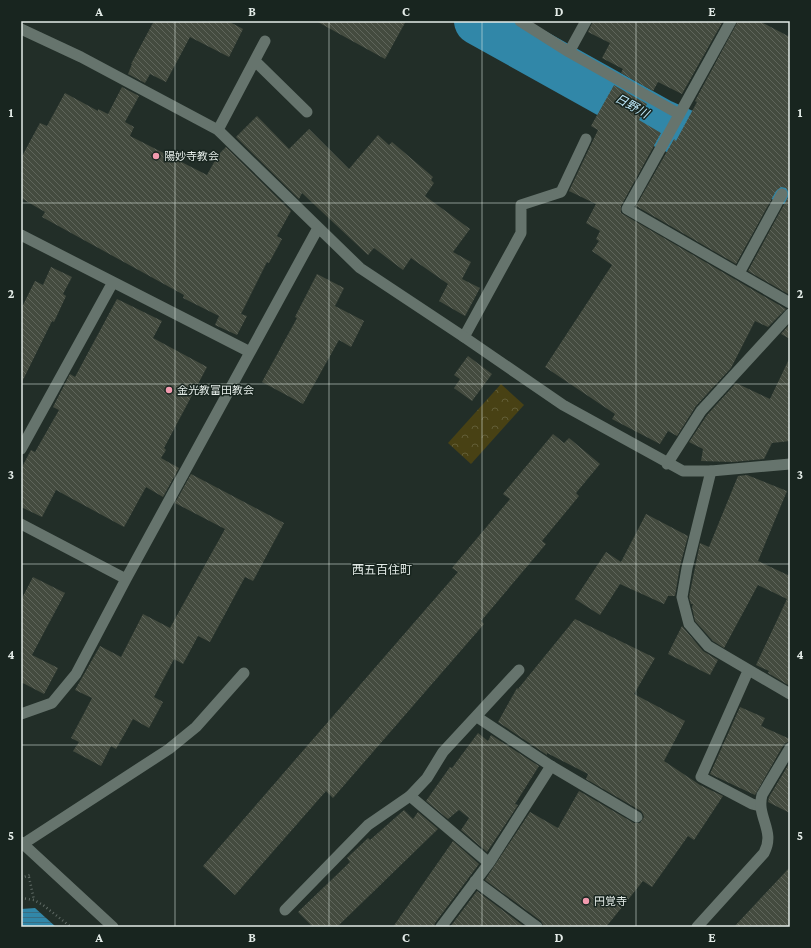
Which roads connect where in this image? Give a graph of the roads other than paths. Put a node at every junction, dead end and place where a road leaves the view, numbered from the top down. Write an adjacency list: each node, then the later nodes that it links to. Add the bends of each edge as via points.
1 (520, 21): 6 (street)
2 (586, 21): 6 (street)
3 (731, 21): 9 (street)
4 (21, 29): 10 (street, via 81,57)
5 (265, 42): 7 (street)
6 (569, 52): 9 (street)
7 (255, 61): 8 (street); 10 (street)
8 (307, 112)
9 (677, 118): 15 (street, via 627,209)
10 (218, 130): 13 (street)
11 (586, 139): 19 (street, via 561,192 520,205 521,233)
12 (782, 194): 15 (street)
13 (318, 228): 19 (street, via 360,268); 20 (street)
14 (21, 235): 16 (street)
15 (739, 273): 17 (street)
16 (113, 282): 20 (street); 21 (street)
17 (790, 303)
18 (790, 314): 22 (street, via 701,411)
19 (464, 337): 22 (street, via 563,405)
20 (250, 352): 26 (street)
21 (21, 449)
22 (667, 464): 24 (street, via 683,472)
23 (790, 464): 24 (street)
24 (711, 471): 28 (street, via 682,597 689,624 708,646)
25 (21, 524): 26 (street)
26 (126, 579): 31 (street, via 76,674 52,703)
27 (519, 670): 32 (street)
28 (748, 671): 30 (street); 36 (street, via 701,777)
29 (244, 673): 38 (street, via 196,727 168,749)
30 (790, 694)
31 (21, 714)
32 (477, 717): 34 (street); 35 (street, via 443,752)
33 (790, 748): 36 (street, via 762,796)
34 (551, 766): 37 (street); 39 (street)
35 (410, 796): 39 (street); 41 (street, via 368,825)
36 (760, 806): 45 (street, via 769,836 767,848)
37 (637, 817)
38 (22, 843): 42 (street)
39 (489, 863): 40 (street)
40 (475, 881): 43 (street); 44 (street)
41 (285, 910)
42 (113, 927)
43 (440, 927)
44 (537, 927)
45 (697, 927)

